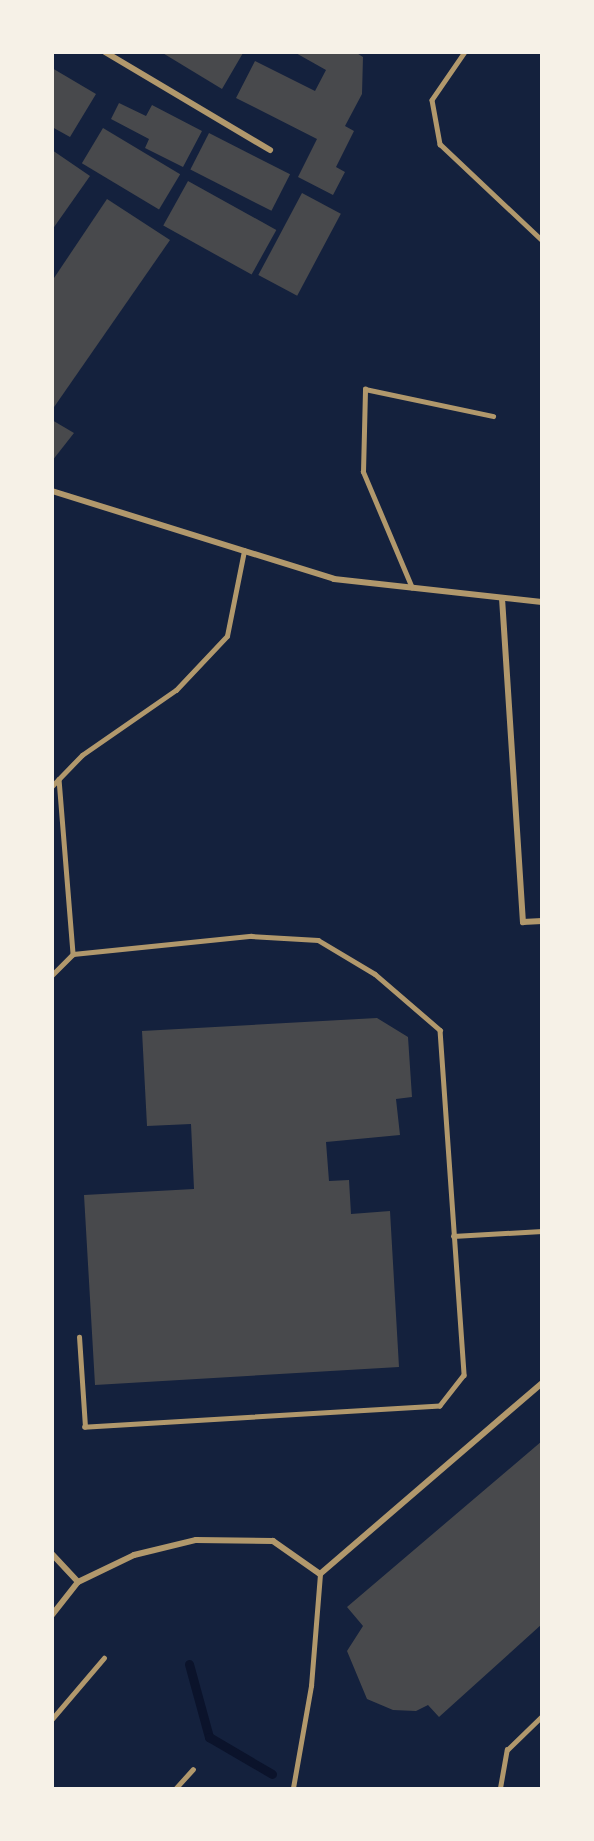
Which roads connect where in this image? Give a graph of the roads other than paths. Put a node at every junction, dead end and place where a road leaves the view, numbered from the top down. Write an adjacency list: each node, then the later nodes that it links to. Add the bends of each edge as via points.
1 (105, 52): 3 (street)
2 (465, 52): 4 (lane, via 432,100 440,144)
3 (270, 150)
4 (542, 240)
5 (493, 416): 8 (lane, via 365,389 363,472)
6 (52, 490): 7 (street)
7 (244, 550): 8 (street, via 334,579); 11 (lane, via 227,636 176,690 82,755)
8 (412, 588): 9 (street)
9 (502, 598): 10 (street); 13 (street, via 523,922)
10 (542, 602)
11 (59, 779): 12 (lane); 14 (lane)
12 (52, 786)
13 (542, 921)
14 (73, 954): 15 (lane); 17 (lane, via 251,936 307,939 318,940 375,974 440,1030)
15 (52, 975)
16 (542, 1231): 17 (lane)
17 (453, 1236): 18 (lane, via 464,1376 440,1406 84,1427)
18 (79, 1337)
19 (542, 1383): 21 (street)
20 (52, 1554): 22 (street)
21 (320, 1574): 22 (street, via 273,1541 196,1540 135,1555); 29 (lane, via 311,1686)
22 (78, 1582): 23 (street)
23 (52, 1615)
24 (104, 1658): 26 (lane)
25 (542, 1716): 30 (lane, via 507,1750)
26 (52, 1719)
27 (193, 1769): 28 (lane)
28 (176, 1788)
29 (293, 1788)
30 (500, 1788)

